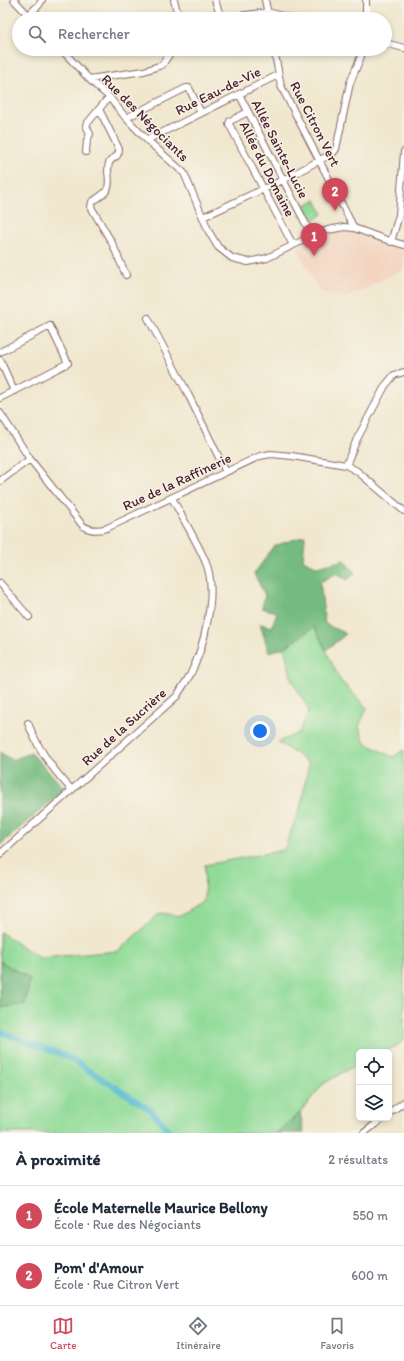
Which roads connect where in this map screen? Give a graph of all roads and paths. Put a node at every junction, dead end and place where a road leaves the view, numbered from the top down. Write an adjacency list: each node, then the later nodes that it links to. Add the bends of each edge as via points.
1 (14, 0): 7 (street)
2 (42, 0): 8 (street)
3 (174, 0): 9 (street)
4 (215, 0): 10 (street)
5 (265, 0): 11 (street)
6 (366, 0): 12 (street)
7 (25, 12)
8 (34, 12)
9 (177, 12)
10 (217, 12)
11 (267, 12)
12 (366, 12)
13 (392, 45): 14 (street)
14 (404, 48)
15 (68, 56): 20 (street, Rue des Négociants)
16 (168, 56): 20 (street, via 162,65 144,71)
17 (275, 56): 19 (street, Rue Citron Vert)
18 (361, 56): 30 (street, via 350,83 338,145 333,153)
19 (278, 75): 21 (street, Rue Eau-de-Vie); 30 (street, Rue Citron Vert, via 281,86)
20 (89, 79): 22 (street, Rue des Négociants)
21 (239, 94): 24 (street, Allée Sainte-Lucie); 25 (street, Rue Eau-de-Vie)
22 (109, 97): 23 (street); 26 (street, Rue des Négociants)
23 (99, 109): 28 (street, via 86,125 90,134); 39 (street, via 119,148 119,153 108,165 109,188 92,202 91,207 112,243)
24 (248, 112): 31 (street, Allée Sainte-Lucie); 32 (street, Allée du Domaine, via 230,121 229,124)
25 (202, 113): 26 (street, via 189,88 186,88); 27 (street, Rue Eau-de-Vie)
26 (126, 118): 27 (street, Rue des Négociants)
27 (147, 140): 33 (street, Rue des Négociants, via 184,173)
28 (86, 152)
29 (404, 152): 36 (street, via 399,216)
30 (319, 160): 31 (street); 34 (street, Rue Citron Vert)
31 (283, 180): 32 (street); 35 (street, Allée Sainte-Lucie)
32 (262, 189): 33 (street); 37 (street, Allée du Domaine)
33 (203, 217): 37 (street, Rue des Négociants, via 218,247 232,258 248,262 267,258)
34 (354, 228): 35 (street, Rue des Négociants, via 328,230); 36 (street, Rue des Négociants)
35 (312, 236): 37 (street, Rue des Négociants)
36 (392, 242): 38 (street, Rue des Négociants)
37 (292, 245)
38 (404, 245)
39 (126, 275)
40 (148, 318): 49 (street)
41 (0, 352): 44 (street, via 50,326 68,364)
42 (0, 360): 44 (street)
43 (404, 372): 48 (street, via 394,375 388,383)
44 (14, 391): 45 (street)
45 (0, 398)
46 (0, 413): 47 (street, Rue de la Raffinerie)
47 (30, 459): 50 (street); 51 (street, Rue de la Raffinerie, via 83,526 93,530 107,528)
48 (346, 465): 49 (street, Rue de la Raffinerie, via 271,454 260,456); 52 (street, Rue de la Raffinerie, via 360,473)
49 (226, 472): 51 (street, Rue de la Raffinerie)
50 (0, 480)
51 (172, 498): 56 (street, Rue de la Sucrière, via 206,564 210,583 210,607 198,655 177,696)
52 (404, 511)
53 (0, 583): 54 (street)
54 (29, 617)
55 (28, 723): 56 (street, via 37,745)
56 (72, 790): 57 (street, Rue de la Sucrière)
57 (0, 854)
58 (404, 1102): 59 (street)
59 (392, 1111)
60 (380, 1121): 61 (street)
61 (367, 1132)

